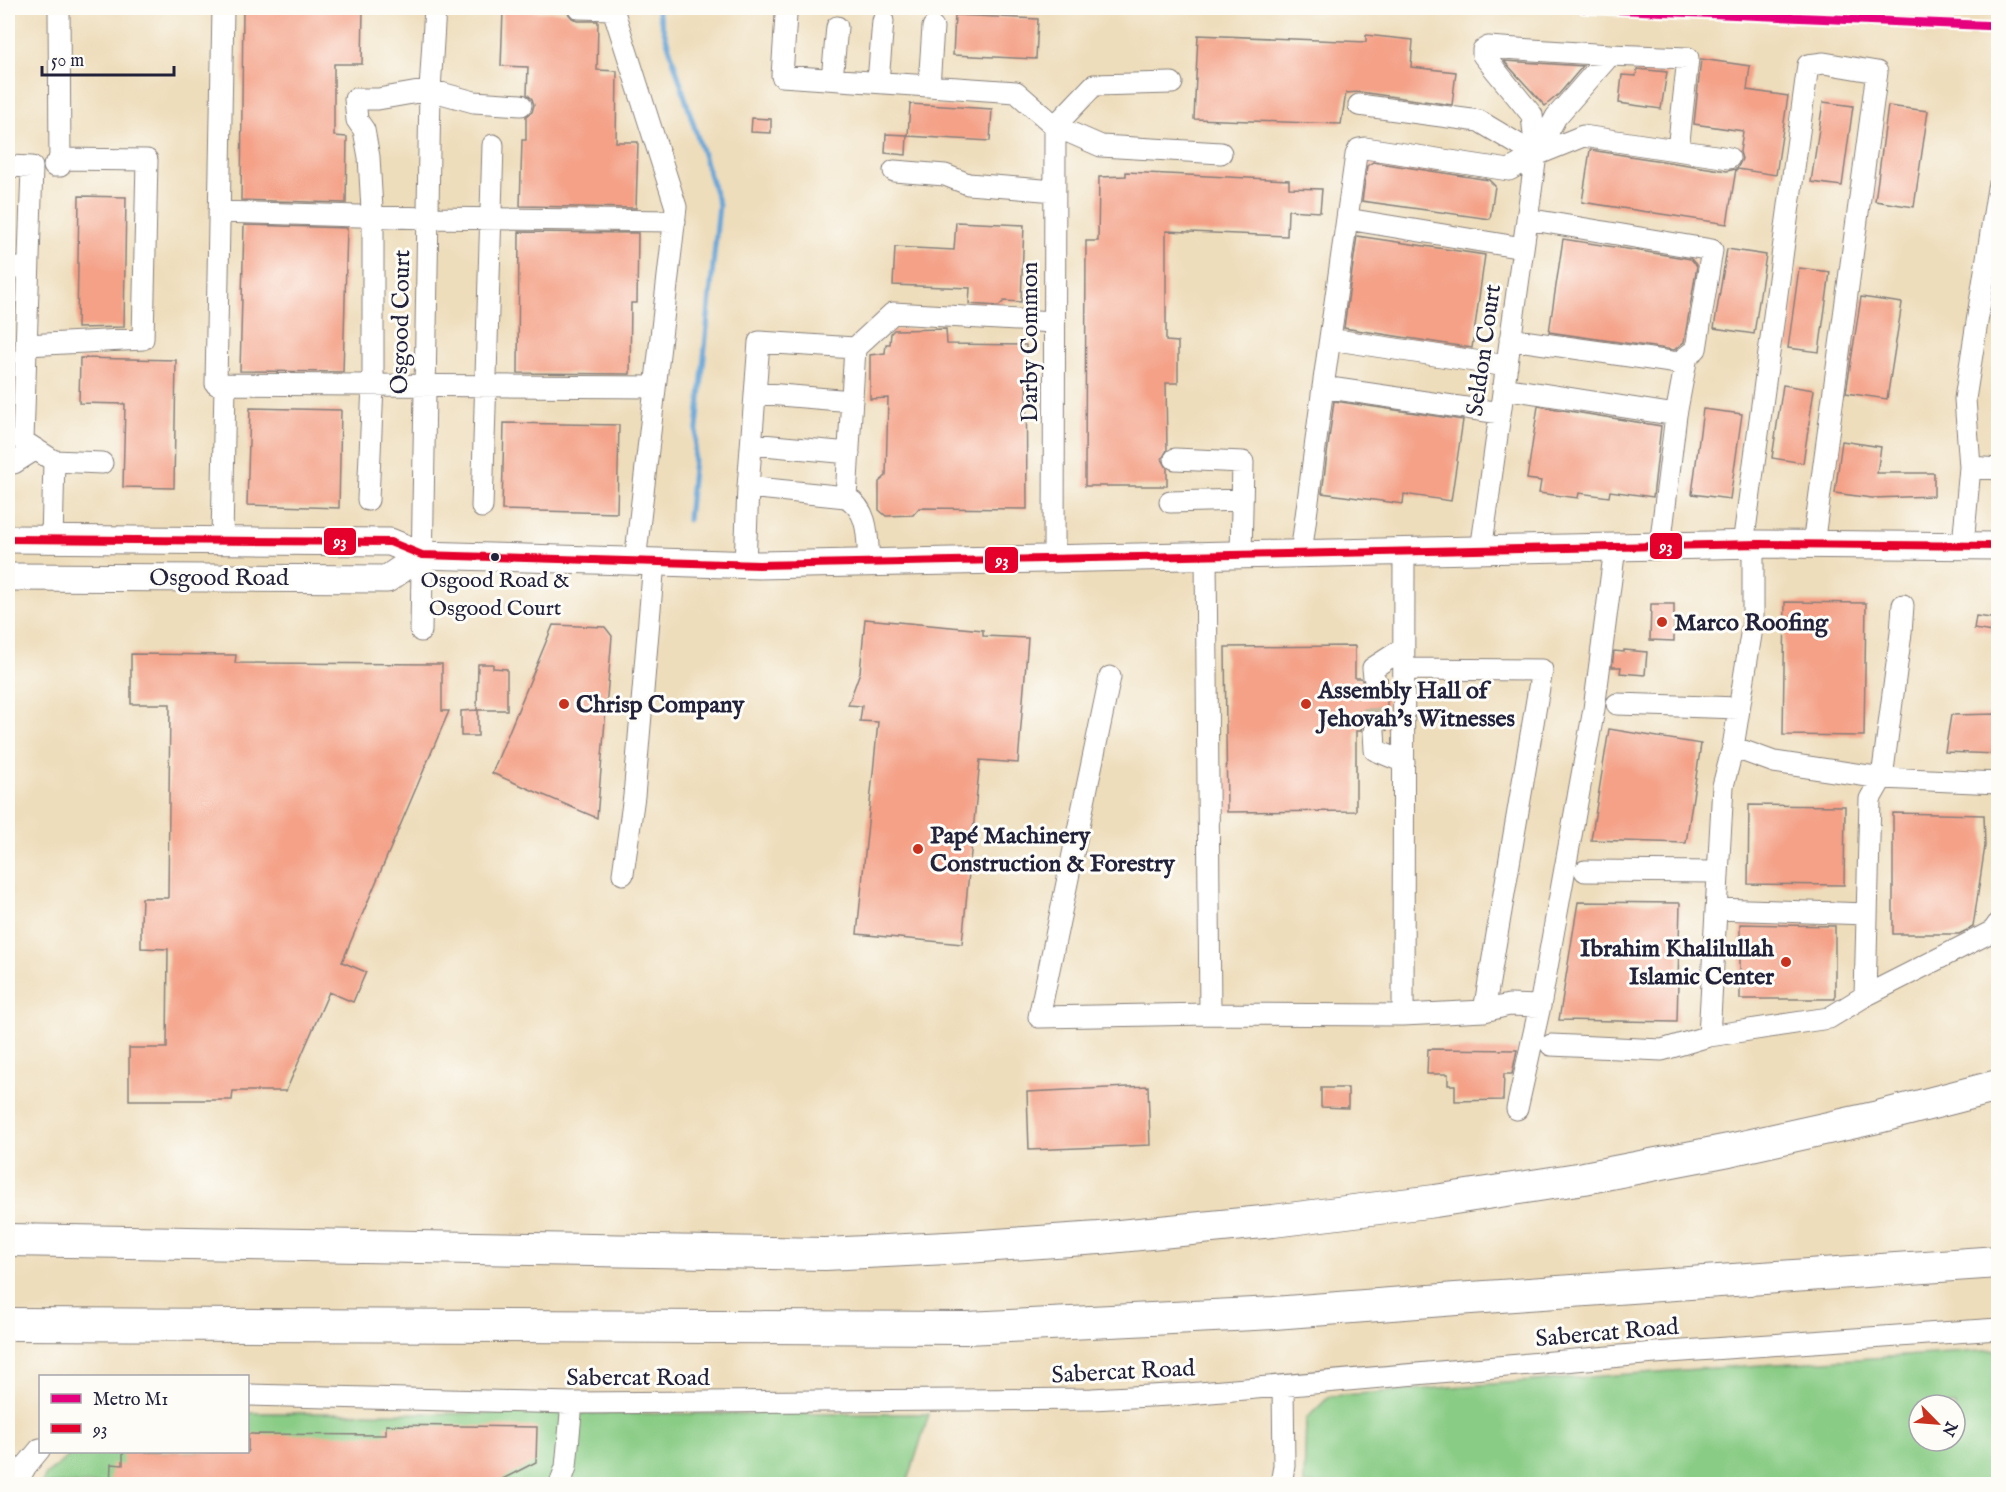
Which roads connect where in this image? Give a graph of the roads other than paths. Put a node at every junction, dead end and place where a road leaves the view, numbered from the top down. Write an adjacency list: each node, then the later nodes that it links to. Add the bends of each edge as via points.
1 (59, 8): 23 (street)
2 (223, 8): 29 (street)
3 (435, 8): 14 (street, Osgood Court)
4 (579, 8): 35 (street, via 613,9 676,207)
5 (786, 15): 10 (street, via 782,76)
6 (883, 21): 11 (street)
7 (837, 27): 10 (street)
8 (933, 27): 13 (street)
9 (1610, 56): 19 (street, via 1688,58); 21 (street, via 1556,117); 21 (street, via 1488,47 1483,50 1483,55 1533,115)
10 (832, 79): 11 (street)
11 (878, 82): 13 (street)
12 (1172, 83): 17 (street, via 1094,85)
13 (929, 86): 17 (street, via 1016,92)
14 (429, 90): 15 (street, via 474,102); 30 (street, via 355,99 369,157); 31 (street, Osgood Court)
15 (521, 105)
16 (1359, 105): 21 (street, via 1479,120)
17 (1055, 126): 20 (street, via 1101,146); 28 (street, Darby Common)
18 (493, 145): 32 (street)
19 (1677, 150): 21 (street, via 1582,136); 22 (street)
20 (1221, 153)
21 (1536, 155): 33 (street, via 1509,170 1362,148 1356,154); 34 (street, Seldon Court)
22 (1730, 158)
23 (59, 159): 25 (street, via 60,166); 41 (street, via 147,160 143,339)
24 (8, 166): 25 (street)
25 (32, 167): 37 (street)
26 (894, 171): 28 (street, via 945,175 968,184)
27 (1998, 188): 63 (street, via 1965,399)
28 (1054, 191): 38 (street, Darby Common)
29 (219, 212): 30 (street); 45 (street, via 216,384)
30 (372, 217): 31 (street); 46 (street)
31 (427, 218): 32 (street); 47 (street, Osgood Court)
32 (491, 218): 35 (street); 48 (street)
33 (1347, 219): 36 (street); 39 (street)
34 (1527, 219): 36 (street, Seldon Court); 43 (street, via 1712,250 1696,349)
35 (675, 221): 49 (street)
36 (1523, 248): 40 (street, Seldon Court)
37 (18, 268): 41 (street)
38 (1054, 322): 42 (street, via 893,314); 86 (street, Darby Common)
39 (1330, 339): 44 (street); 50 (street)
40 (1510, 339): 43 (street, via 1677,363); 44 (street, Seldon Court)
41 (26, 345): 57 (street, via 23,441)
42 (855, 348): 52 (street, via 759,342); 53 (street)
43 (1688, 356): 55 (street)
44 (1507, 366): 51 (street, Seldon Court)
45 (225, 384): 46 (street); 73 (street)
46 (373, 385): 47 (street); 67 (street)
47 (425, 385): 48 (street); 83 (street, Osgood Court)
48 (486, 386): 49 (street); 70 (street)
49 (655, 387): 87 (street)
50 (1323, 387): 54 (street); 82 (street)
51 (1503, 388): 54 (street, Seldon Court); 55 (street)
52 (755, 393): 53 (street); 56 (street)
53 (852, 401): 58 (street)
54 (1500, 413): 80 (street, Seldon Court)
55 (1676, 415): 78 (street)
56 (752, 444): 58 (street); 65 (street)
57 (36, 449): 60 (street); 61 (street)
58 (849, 453): 66 (street)
59 (1175, 459): 68 (street, via 1243,462)
60 (54, 461): 62 (street); 72 (street)
61 (8, 463)
62 (102, 463)
63 (1970, 467): 64 (street); 76 (street)
64 (1998, 469)
65 (748, 488): 66 (street); 89 (street)
66 (846, 497): 88 (street, via 856,503 865,519)
67 (368, 500)
68 (1242, 500): 69 (street); 85 (street)
69 (1170, 502)
70 (482, 507)
71 (8, 539): 72 (main road, Osgood Road)
72 (52, 540): 73 (main road, Osgood Road)
73 (222, 540): 83 (main road, Osgood Road, via 390,542)
74 (1748, 544): 75 (main road, Osgood Road); 75 (street, via 1808,65 1824,63 1877,72); 78 (main road, Osgood Road); 98 (street, via 1754,622)
75 (1813, 545): 76 (main road, Osgood Road)
76 (1963, 545): 77 (main road, Osgood Road)
77 (1998, 546)
78 (1660, 547): 79 (main road, Osgood Road)
79 (1615, 548): 80 (main road, Osgood Road); 111 (street, via 1594,709)
80 (1481, 551): 81 (main road, Osgood Road)
81 (1404, 553): 82 (main road, Osgood Road); 93 (street)
82 (1301, 554): 85 (main road, Osgood Road)
83 (422, 555): 87 (main road, Osgood Road); 90 (main road, Osgood Road, via 387,579); 92 (street, Osgood Court)
84 (1206, 556): 85 (main road, Osgood Road); 86 (main road, Osgood Road); 113 (street)
85 (1242, 556)
86 (1054, 559): 88 (main road, Osgood Road)
87 (644, 562): 89 (main road, Osgood Road); 106 (street, via 634,795)
88 (869, 563): 89 (main road, Osgood Road)
89 (745, 565)
90 (8, 577)
91 (1903, 605): 102 (street)
92 (421, 631)
93 (1404, 648): 94 (street); 96 (street, via 1373,668)
94 (1404, 669): 101 (street); 112 (street, via 1542,670)
95 (1110, 677): 113 (street, via 1039,1017)
96 (1374, 677)
97 (1617, 704): 98 (street)
98 (1739, 708): 100 (street)
99 (1374, 731): 101 (street, via 1375,750)
100 (1733, 747): 102 (street, via 1774,762); 105 (street, via 1723,786)
101 (1404, 762): 114 (street)
102 (1882, 778): 103 (street); 108 (street, via 1870,799)
103 (1998, 783)
104 (1585, 871): 105 (street)
105 (1718, 872): 107 (street)
106 (623, 874)
107 (1716, 909): 108 (street); 115 (street)
108 (1867, 914): 110 (street)
109 (1998, 924): 110 (street, via 1993,931)
110 (1865, 996): 115 (street, via 1829,1018)
111 (1540, 1006): 112 (street, via 1509,1005); 118 (street)
112 (1484, 1011): 114 (street)
113 (1210, 1014): 114 (street)
114 (1404, 1015)
115 (1709, 1035): 116 (street, via 1662,1050)
116 (1551, 1045)
117 (1998, 1086): 121 (highway, via 1878,1118 1584,1178 1284,1220 1099,1238 825,1254)
118 (1517, 1108)
119 (8, 1222): 121 (highway, via 44,1224)
120 (8, 1240): 121 (highway)
121 (93, 1241)
122 (1998, 1262): 123 (highway, via 1274,1313 967,1328)
123 (8, 1324)
124 (1998, 1329): 125 (street, Sabercat Road, via 1655,1353)
125 (1283, 1386): 127 (street, Sabercat Road, via 1092,1399); 131 (street)
126 (249, 1395): 127 (street, Sabercat Road)
127 (572, 1403): 130 (street, via 566,1467)
128 (39, 1450): 129 (street)
129 (16, 1485)
130 (560, 1485)
131 (1281, 1485)

